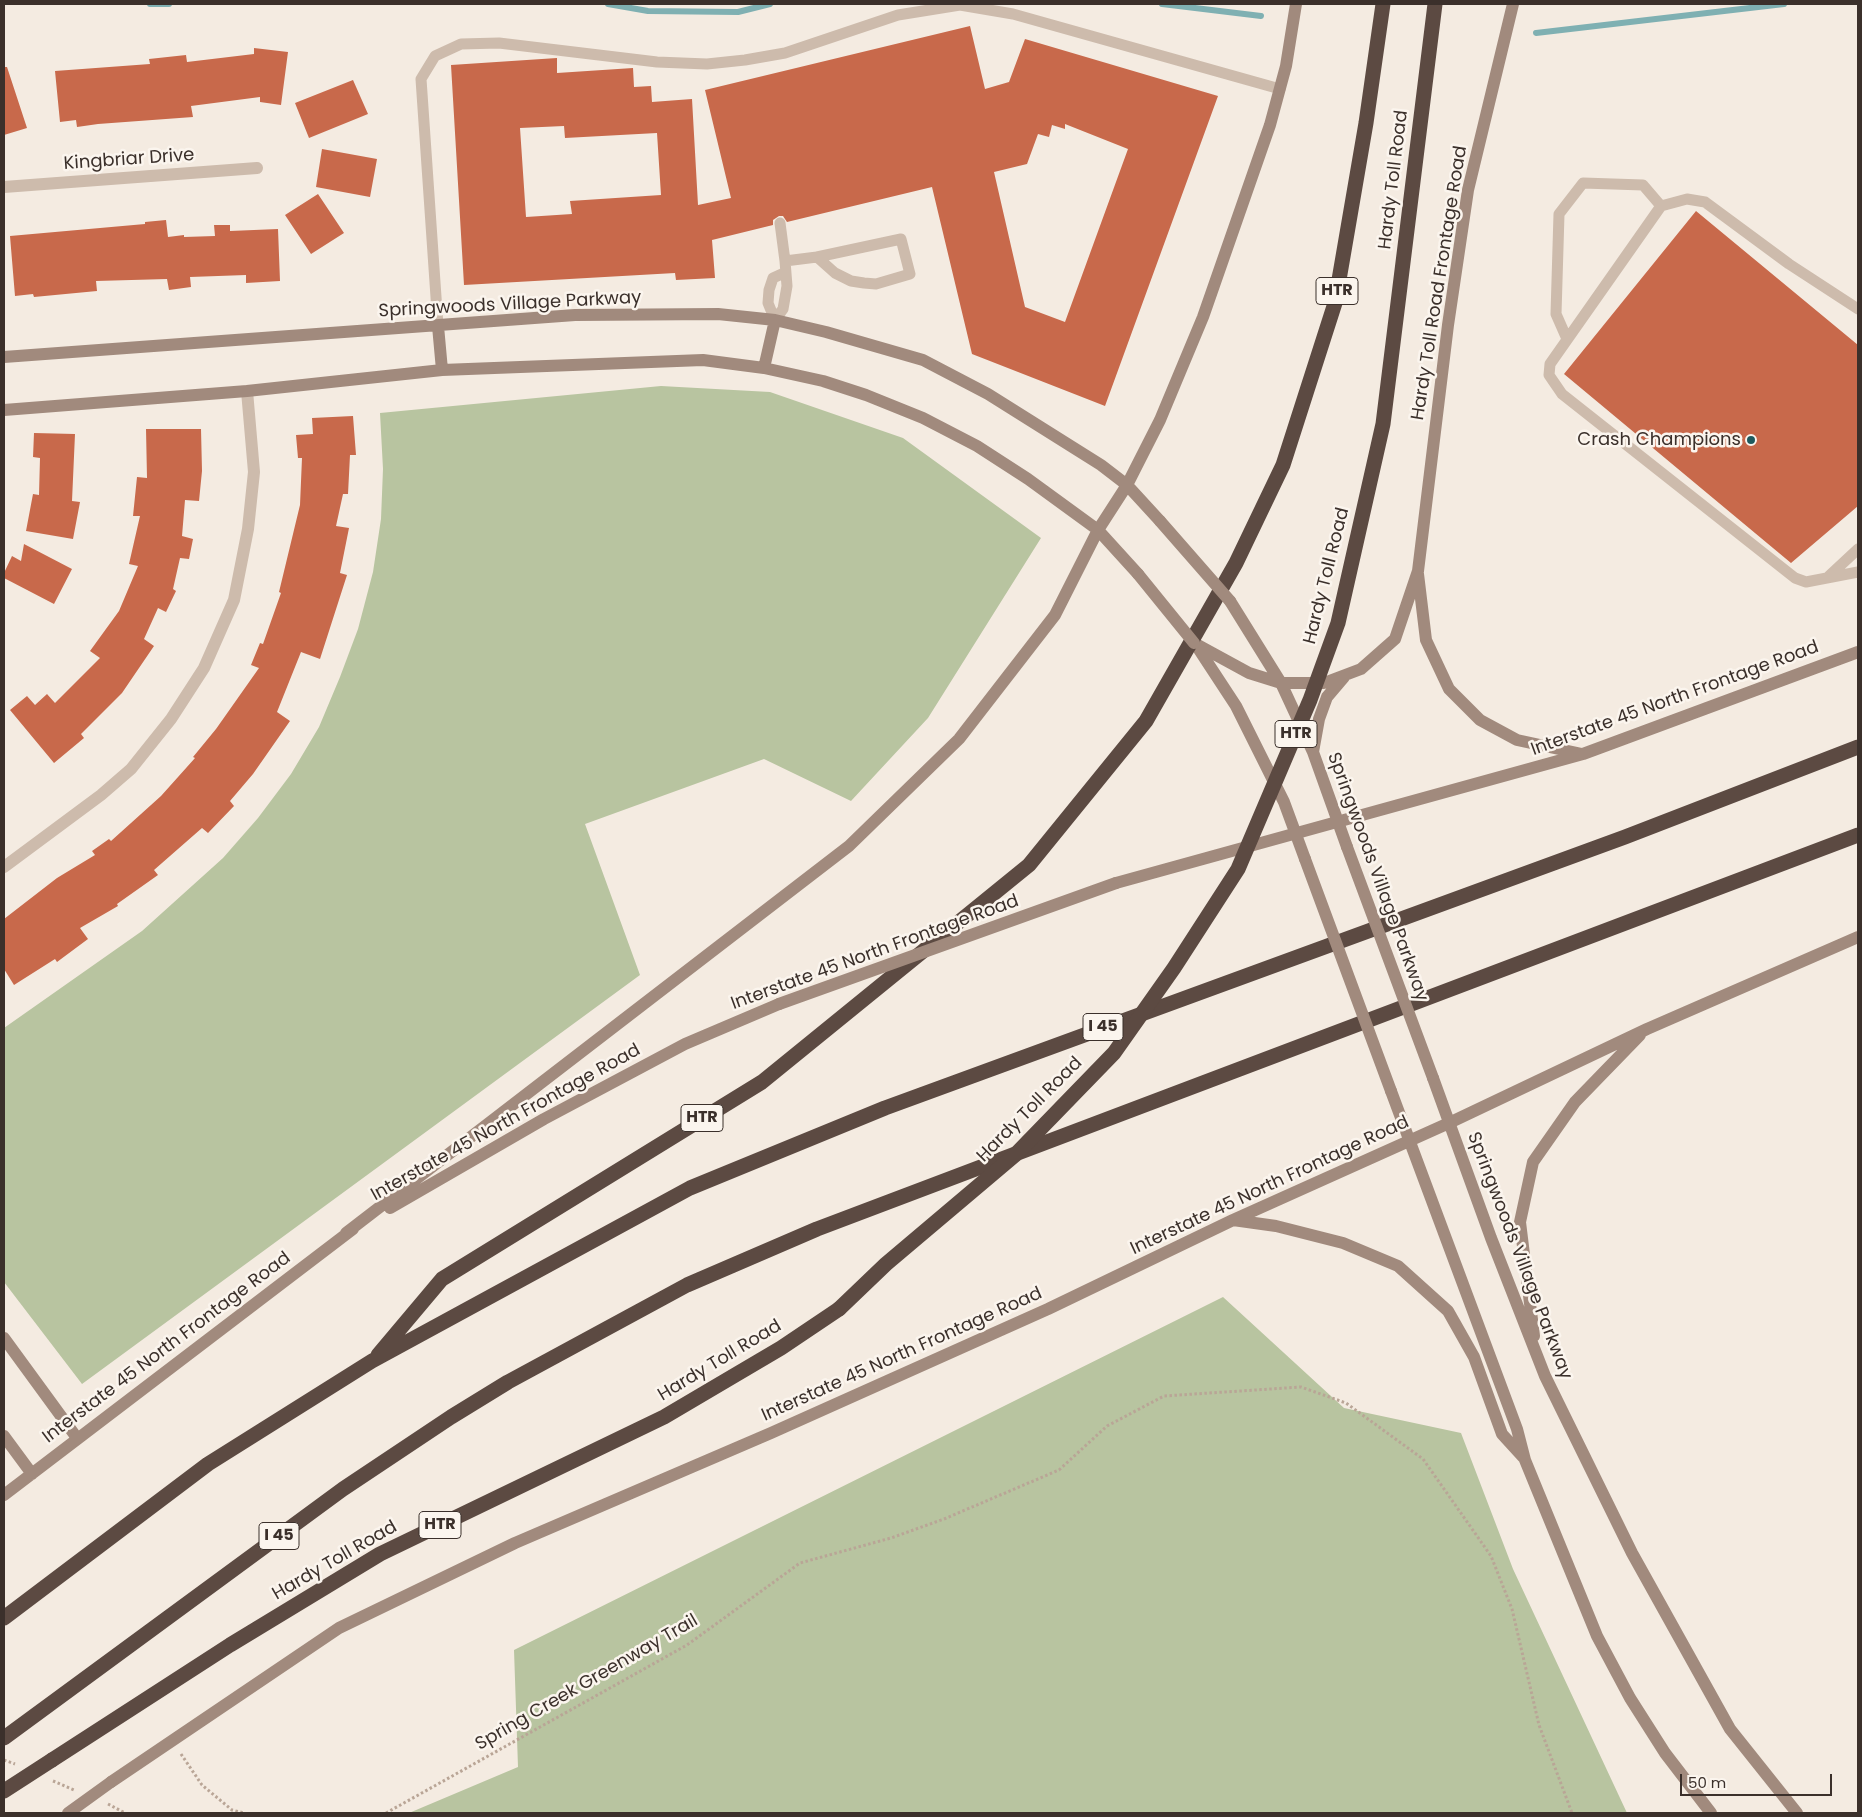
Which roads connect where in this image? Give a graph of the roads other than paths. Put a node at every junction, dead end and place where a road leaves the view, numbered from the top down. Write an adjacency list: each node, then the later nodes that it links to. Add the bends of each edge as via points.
1 (1296, 4): 5 (main road)
2 (1383, 4): 49 (highway, Hardy Toll Road / HTR, via 1336,303 1283,464 1236,563 1146,721 1029,865 762,1082 442,1280)
3 (1435, 4): 57 (highway, Hardy Toll Road / HTR, bridge, via 1383,424 1338,623 1310,700 1238,869 1114,1053 1015,1155 886,1264 839,1310 664,1417 380,1554 230,1645)
4 (1513, 4): 25 (main road, Hardy Toll Road Frontage Road, via 1468,190)
5 (1280, 89): 15 (lane, via 1013,14 960,5 898,15 786,53 707,64 657,62 499,43 461,44 435,56 421,79); 22 (main road, via 1203,317 1160,420)
6 (257, 168): 7 (street, Kingbriar Drive)
7 (4, 187)
8 (1661, 206): 13 (lane, via 1687,199 1705,202 1789,264); 16 (lane); 16 (lane, via 1643,185 1583,183 1559,214 1556,314)
9 (780, 224): 11 (lane)
10 (817, 257): 10 (lane, via 851,281 876,284 910,274 901,239); 11 (lane)
11 (784, 261): 12 (lane)
12 (784, 274): 14 (lane, via 787,286 783,309); 14 (lane, via 773,278 769,290 768,303)
13 (1858, 309)
14 (775, 320): 15 (main road, Springwoods Village Parkway, via 718,314 575,316); 18 (main road); 22 (main road, Springwoods Village Parkway, via 923,360 988,394)
15 (438, 326): 17 (main road, Springwoods Village Parkway); 19 (main road)
16 (1567, 339): 27 (lane, via 1550,364 1550,375 1562,394 1795,578 1806,582)
17 (4, 357)
18 (764, 368): 19 (main road, via 703,360); 23 (main road, via 858,392 923,418 1028,479)
19 (442, 370): 20 (main road)
20 (247, 392): 21 (main road); 40 (street, via 254,472 248,529 234,600 204,668 171,719 131,769)
21 (4, 410)
22 (1127, 485): 23 (main road); 31 (main road, Springwoods Village Parkway, bridge, via 1230,601)
23 (1098, 530): 28 (main road, bridge); 46 (main road, via 1054,615 959,740 849,846)
24 (1858, 549): 27 (lane)
25 (1418, 571): 30 (main road, via 1395,639 1361,669); 35 (main road, via 1426,640 1449,689 1480,720 1517,740)
26 (1858, 572): 27 (lane)
27 (1827, 578)
28 (1194, 643): 31 (main road, via 1249,673); 38 (main road, via 1236,706)
29 (1858, 652): 35 (main road, Interstate 45 North Frontage Road)
30 (1346, 675): 31 (main road, via 1324,683); 34 (main road, via 1326,697)
31 (1281, 683): 34 (main road, Springwoods Village Parkway)
32 (1858, 736): 36 (highway)
33 (1858, 747): 36 (highway, I 45)
34 (1313, 752): 37 (main road, Springwoods Village Parkway)
35 (1583, 754): 37 (main road, Interstate 45 North Frontage Road)
36 (1837, 755): 49 (highway, I 45, via 885,1108 690,1188)
37 (1339, 822): 38 (main road, Interstate 45 North Frontage Road); 43 (main road, Springwoods Village Parkway, bridge)
38 (1296, 833): 44 (main road, bridge); 46 (main road, Interstate 45 North Frontage Road, bridge, via 1116,883 779,1004 685,1044 544,1119)
39 (1858, 835): 56 (highway, I 45, via 826,1226 687,1285 450,1417 343,1489)
40 (4, 867)
41 (1858, 937): 42 (main road, Interstate 45 North Frontage Road)
42 (1647, 1029): 43 (main road, Interstate 45 North Frontage Road); 48 (main road, via 1575,1102 1533,1162 1520,1222)
43 (1449, 1123): 44 (main road, Interstate 45 North Frontage Road); 48 (main road, Springwoods Village Parkway)
44 (1410, 1141): 45 (main road, Interstate 45 North Frontage Road); 52 (main road)
45 (1233, 1220): 52 (main road, via 1276,1226 1343,1243 1398,1266 1448,1311 1474,1357 1502,1434); 58 (main road, Interstate 45 North Frontage Road, bridge, via 1048,1309 514,1543 339,1628)
46 (346, 1233): 51 (main road, Interstate 45 North Frontage Road)
47 (4, 1338): 51 (main road)
48 (1536, 1353): 60 (main road, Springwoods Village Parkway, via 1632,1553 1730,1729)
49 (372, 1361): 55 (highway, I 45, via 208,1464)
50 (4, 1436): 53 (main road)
51 (77, 1438): 53 (main road, Interstate 45 North Frontage Road)
52 (1525, 1460): 59 (main road, via 1597,1636 1630,1698 1665,1753)
53 (32, 1474): 54 (main road, Interstate 45 North Frontage Road)
54 (4, 1495)
55 (4, 1618)
56 (5, 1737)
57 (4, 1791)
58 (68, 1813)
59 (1710, 1813)
60 (1798, 1813)

